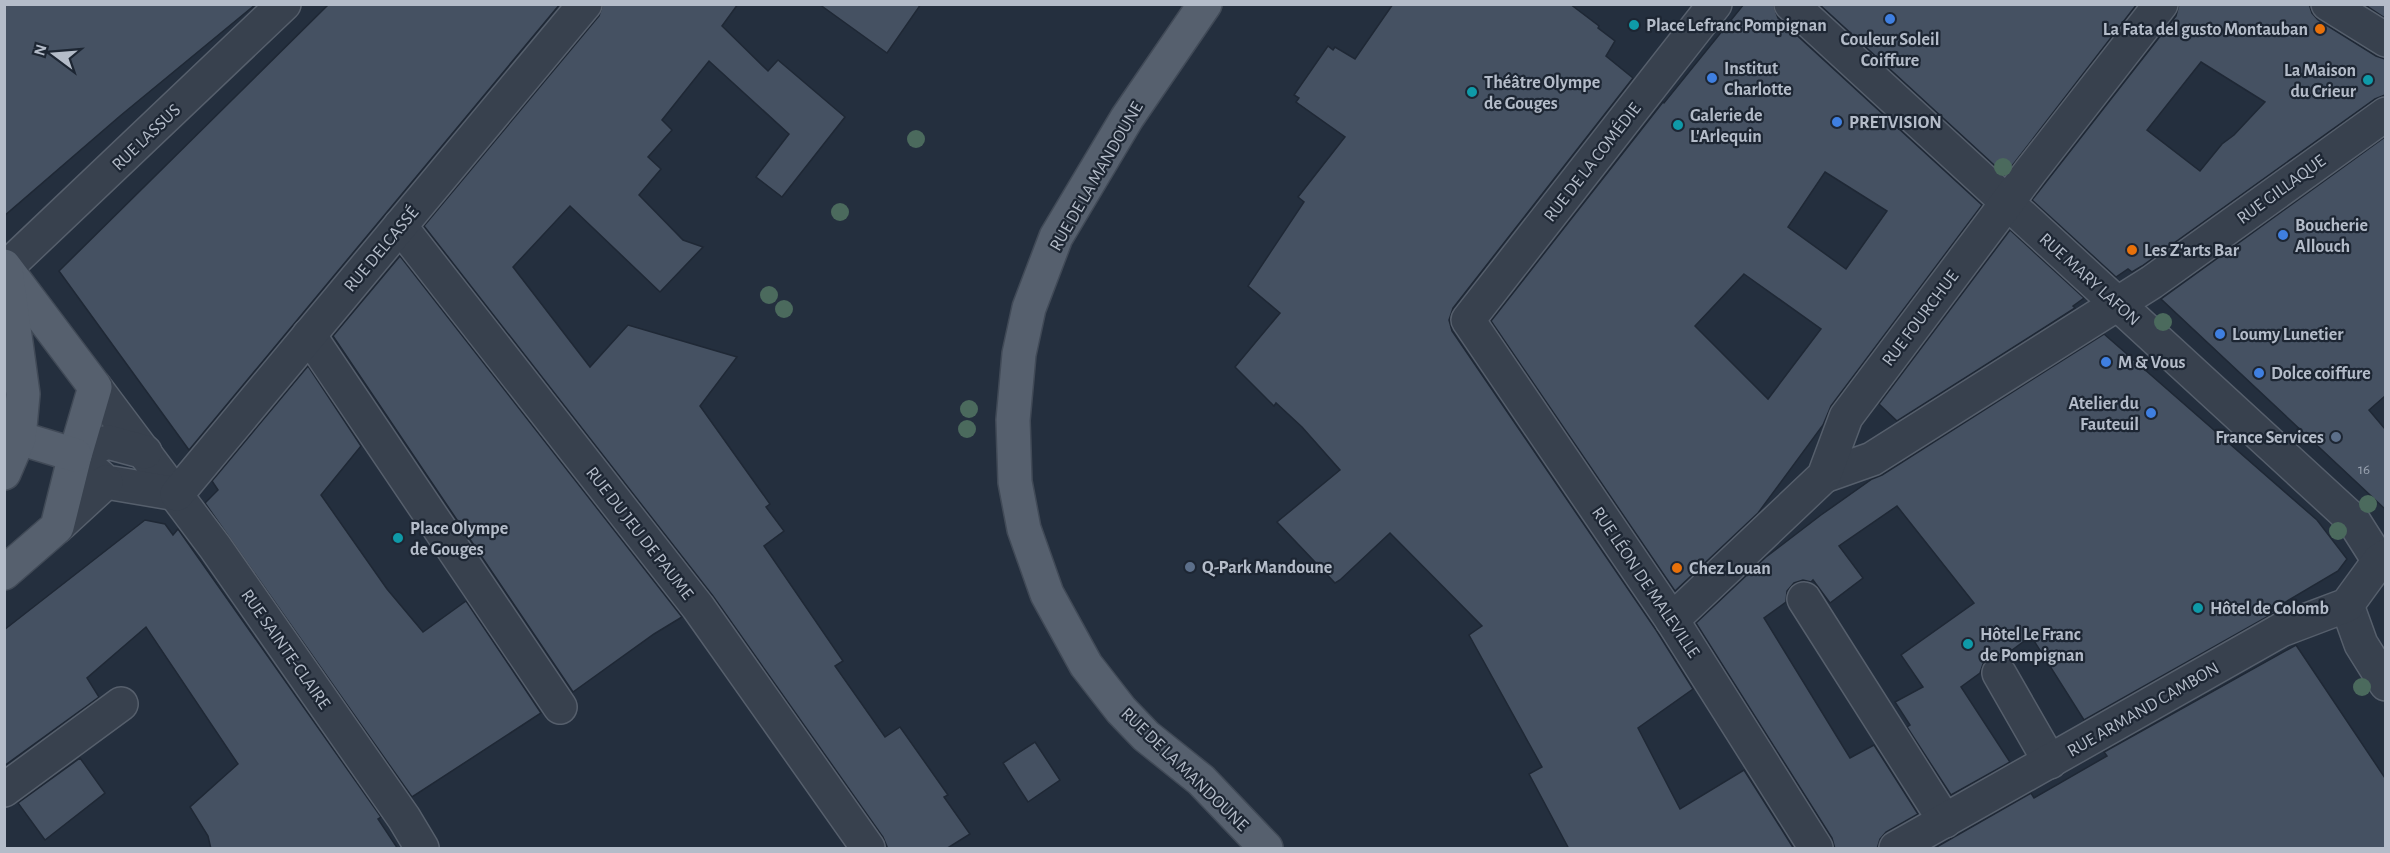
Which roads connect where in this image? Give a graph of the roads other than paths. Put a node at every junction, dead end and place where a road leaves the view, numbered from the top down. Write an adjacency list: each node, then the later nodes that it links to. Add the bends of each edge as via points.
1 (284, 4): 12 (street, RUE LASSUS)
2 (585, 4): 11 (street, RUE DELCASSÉ)
3 (1205, 4): 39 (main road, RUE DE LA MANDOUNE, via 1127,118 1056,237 1029,308 1019,354 1013,420 1016,482 1024,530 1047,594 1086,665 1146,736 1201,780)
4 (1715, 4): 14 (street, RUE DE LA COMÉDIE)
5 (1791, 4): 10 (street, RUE MARY LAFON)
6 (2161, 4): 10 (street, RUE FOURCHUE)
7 (2328, 4): 8 (street)
8 (2385, 40)
9 (2385, 114): 13 (street, RUE GILLAQUE)
10 (2007, 202): 13 (street, RUE MARY LAFON); 21 (street, RUE FOURCHUE, via 1846,417)
11 (400, 226): 15 (street, RUE DELCASSÉ); 38 (street, RUE DU JEU DE PAUME, via 698,607)
12 (5, 267): 16 (main road); 17 (main road, via 23,394)
13 (2117, 304): 21 (street, RUE GILLAQUE, via 1872,459); 25 (street, RUE MARY LAFON, via 2353,520)
14 (1468, 320): 29 (street, RUE LÉON DE MALEVILLE)
15 (309, 335): 23 (street, RUE DELCASSÉ); 33 (street)
16 (95, 387): 18 (street, RUE SAINTE-CLAIRE); 19 (main road)
17 (19, 438): 19 (main road); 20 (main road)
18 (145, 453): 19 (street, via 108,442); 23 (street, RUE SAINTE-CLAIRE)
19 (75, 455): 22 (street); 24 (main road)
20 (4, 473)
21 (1824, 476): 29 (street, RUE FOURCHUE)
22 (106, 482): 23 (street); 24 (street)
23 (177, 494): 37 (street, RUE SAINTE-CLAIRE)
24 (57, 527): 26 (main road)
25 (2382, 558): 28 (street)
26 (4, 573)
27 (1804, 599): 36 (street)
28 (2347, 605): 31 (street, via 2361,644); 34 (street, RUE ARMAND CAMBON, via 2282,630)
29 (1672, 620): 40 (street, RUE LÉON DE MALEVILLE)
30 (1999, 673): 34 (street)
31 (2385, 684)
32 (121, 704): 35 (street)
33 (560, 707)
34 (2050, 762): 36 (street, RUE ARMAND CAMBON)
35 (4, 790)
36 (1945, 821): 41 (street, RUE ARMAND CAMBON)
37 (422, 849)
38 (868, 849)
39 (1266, 849)
40 (1816, 849)
41 (1896, 849)

